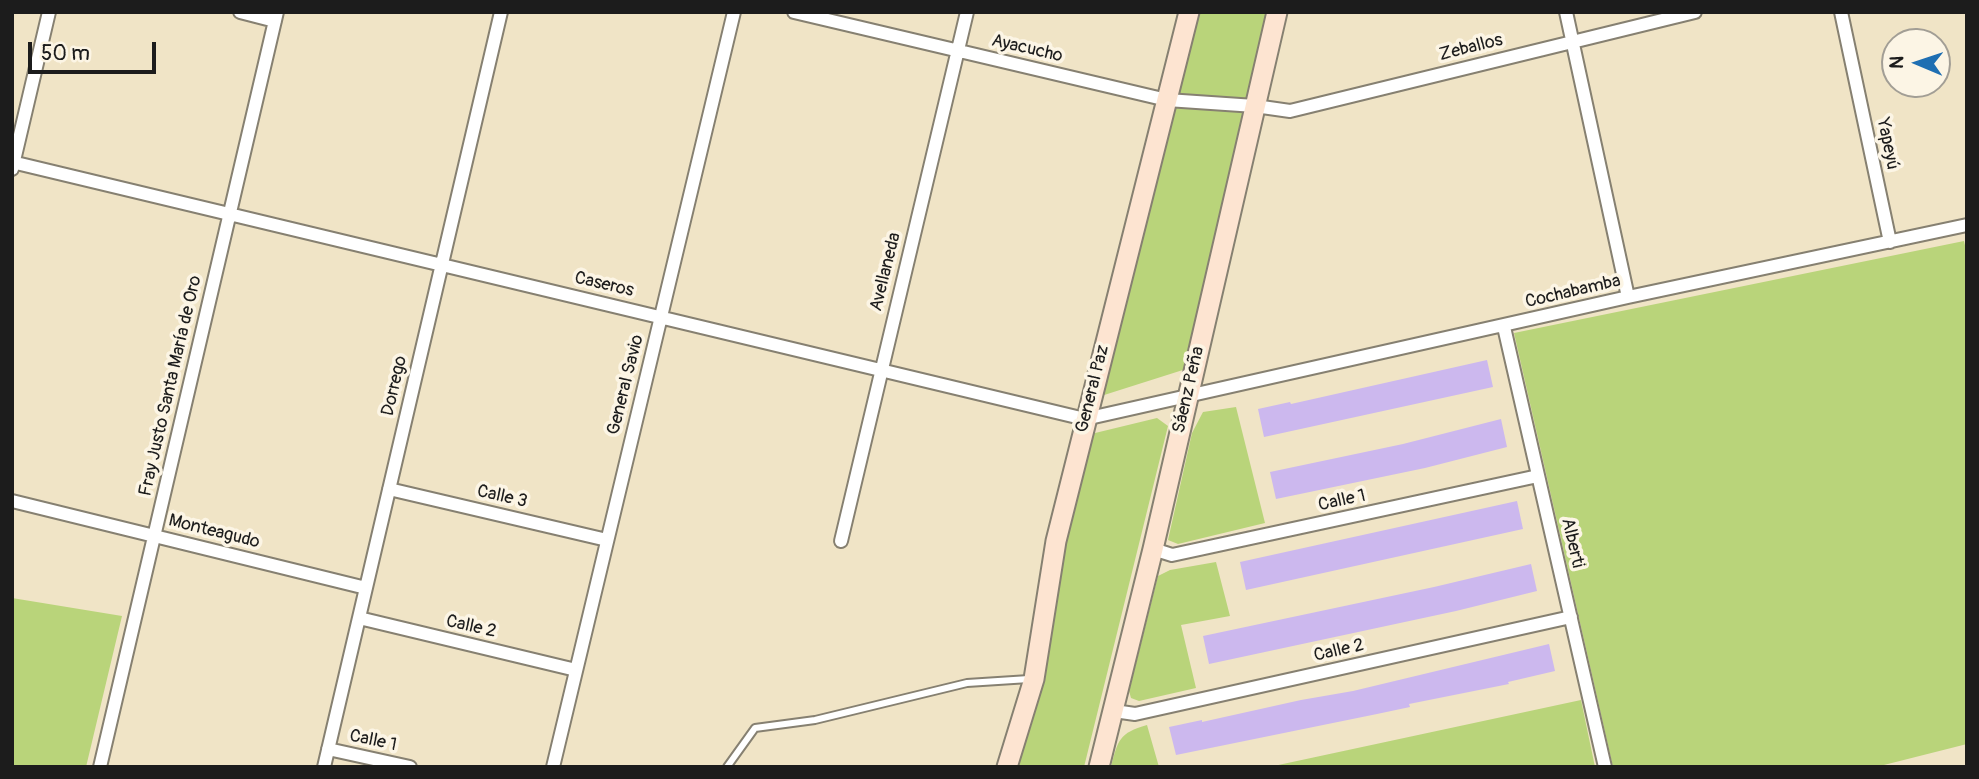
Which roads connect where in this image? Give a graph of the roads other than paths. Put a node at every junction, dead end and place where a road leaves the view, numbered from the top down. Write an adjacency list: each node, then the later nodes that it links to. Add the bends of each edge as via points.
1 (50, 12): 17 (street)
2 (240, 12): 12 (street)
3 (501, 12): 21 (street, Dorrego)
4 (734, 12): 23 (street, General Savio)
5 (794, 12): 14 (street, Ayacucho)
6 (967, 12): 14 (street, Avellaneda)
7 (1189, 12): 15 (street, General Paz)
8 (1277, 12): 16 (street, Sáenz Peña)
9 (1566, 12): 13 (street)
10 (1695, 12): 13 (street, Zeballos)
11 (1841, 12): 20 (street, Yapeyú)
12 (276, 16): 18 (street, Fray Justo Santa María de Oro)
13 (1572, 41): 16 (street, Zeballos, via 1290,111); 22 (street)
14 (957, 51): 15 (street, Ayacucho); 25 (street, Avellaneda)
15 (1167, 100): 16 (street, Ayacucho); 27 (street, General Paz)
16 (1255, 106): 26 (street, Sáenz Peña)
17 (13, 164): 18 (street, Caseros)
18 (230, 213): 21 (street, Caseros); 31 (street, Fray Justo Santa María de Oro)
19 (1967, 225): 20 (street, Cochabamba)
20 (1890, 242): 22 (street, Cochabamba)
21 (442, 265): 23 (street, Caseros); 29 (street, Dorrego)
22 (1628, 298): 24 (street, Cochabamba)
23 (661, 316): 25 (street, Caseros); 32 (street, General Savio)
24 (1504, 327): 26 (street, Cochabamba); 28 (street, Alberti)
25 (880, 368): 27 (street, Caseros); 33 (street, Avellaneda)
26 (1188, 396): 27 (street, Caseros); 34 (street, Sáenz Peña)
27 (1085, 419): 39 (street, General Paz, via 1056,541)
28 (1538, 476): 34 (street, Calle 1, via 1171,555); 36 (street, Alberti)
29 (389, 489): 32 (street, Calle 3); 35 (street, Dorrego)
30 (12, 501): 31 (street, Monteagudo)
31 (154, 535): 35 (street, Monteagudo); 42 (street, Fray Justo Santa María de Oro)
32 (607, 540): 38 (street, General Savio)
33 (841, 541)
34 (1153, 549): 40 (street, Sáenz Peña)
35 (366, 588): 37 (street, Dorrego)
36 (1571, 617): 40 (street, Calle 2, via 1135,714); 49 (street, Alberti)
37 (359, 618): 38 (street, Calle 2); 41 (street, Dorrego)
38 (576, 670): 45 (street, General Savio)
39 (1034, 679): 46 (lane, via 967,683 815,720 755,729); 47 (street, General Paz)
40 (1114, 711): 48 (street, Sáenz Peña)
41 (328, 749): 43 (street, Dorrego); 44 (street, Calle 1)
42 (100, 767)
43 (324, 767)
44 (410, 767)
45 (553, 767)
46 (726, 767)
47 (1007, 767)
48 (1099, 767)
49 (1605, 767)

